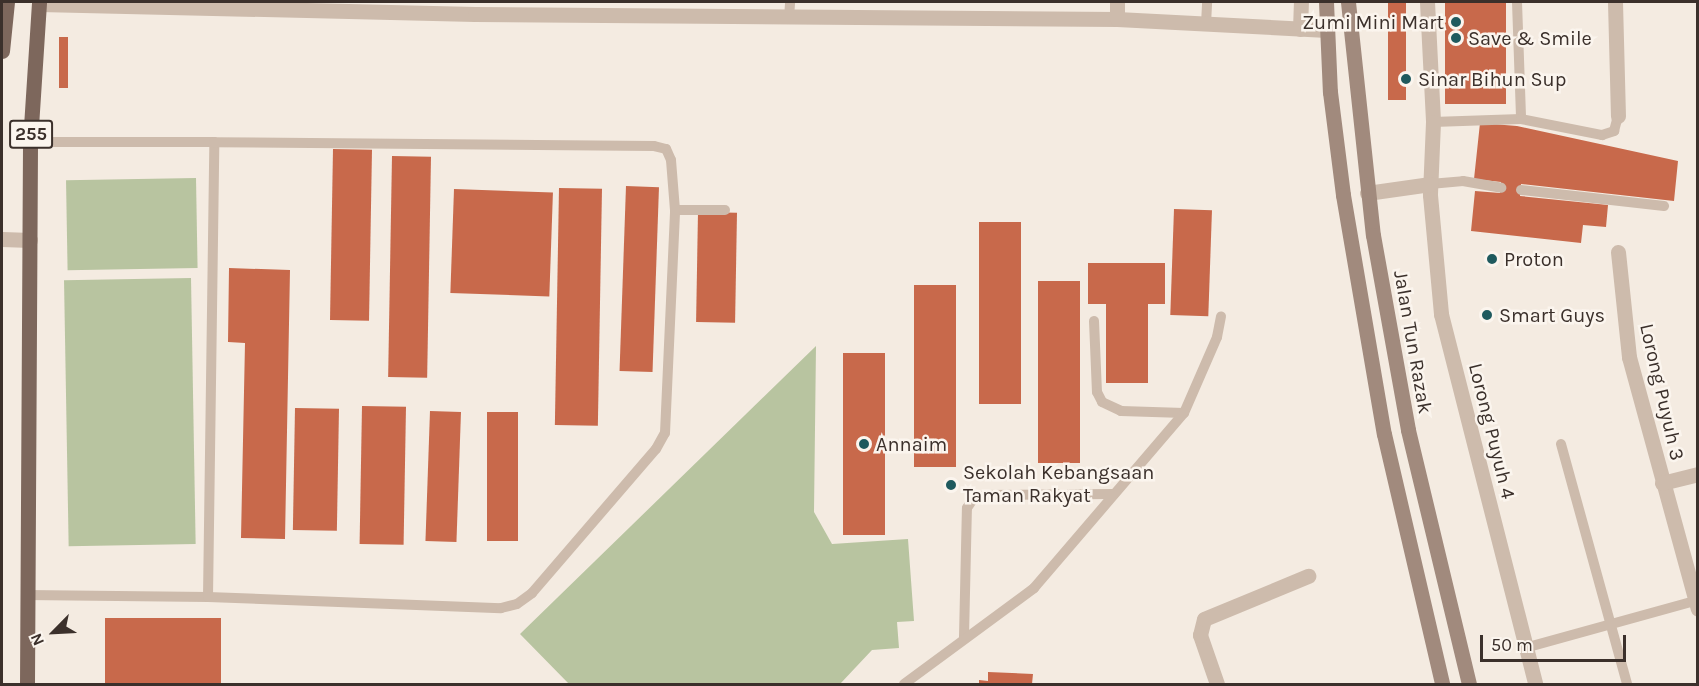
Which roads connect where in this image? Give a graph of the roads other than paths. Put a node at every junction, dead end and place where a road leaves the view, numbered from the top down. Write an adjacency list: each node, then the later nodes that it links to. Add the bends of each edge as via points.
1 (7, 2): 19 (main road)
2 (789, 2): 14 (lane)
3 (1117, 2): 15 (street)
4 (1207, 2): 16 (lane)
5 (1301, 2): 17 (street)
6 (1326, 2): 18 (main road)
7 (1348, 2): 28 (main road, Jalan Tun Razak)
8 (1427, 2): 22 (street, Lorong Puyuh 4)
9 (1517, 2): 21 (lane)
10 (1615, 2): 20 (street)
11 (39, 3): 12 (street); 23 (main road, 255)
12 (262, 4): 13 (street)
13 (475, 8): 14 (street)
14 (789, 18): 15 (street)
15 (1117, 19): 16 (street)
16 (1206, 24): 17 (street)
17 (1300, 29): 18 (street)
18 (1327, 30): 52 (main road, via 1343,195 1384,434)
19 (2, 49)
20 (1618, 116): 21 (lane, via 1614,131 1602,135)
21 (1521, 119): 22 (lane)
22 (1433, 122): 25 (street, Lorong Puyuh 4)
23 (30, 142): 24 (lane); 33 (main road, 255)
24 (214, 142): 30 (lane, via 654,146 666,149 671,160); 44 (lane)
25 (1430, 184): 26 (lane, via 1463,181); 28 (street); 48 (street, Lorong Puyuh 4, via 1441,314)
26 (1501, 188)
27 (1521, 190): 29 (lane)
28 (1366, 193): 53 (main road, Jalan Tun Razak, via 1408,430)
29 (1664, 206)
30 (675, 210): 31 (lane); 44 (lane, via 665,433 656,449 532,593 517,604 501,608)
31 (725, 210)
32 (2, 239): 33 (street)
33 (30, 240): 43 (main road, 255)
34 (1618, 252): 40 (street, Lorong Puyuh 3, via 1629,357)
35 (1221, 316): 37 (lane, via 1211,352)
36 (1095, 321): 37 (lane, via 1097,392 1102,402 1121,411)
37 (1184, 413): 41 (lane)
38 (1561, 444): 46 (lane)
39 (1698, 474): 40 (street)
40 (1662, 483): 45 (street, Lorong Puyuh 3)
41 (1114, 494): 47 (lane, via 1034,588); 47 (lane, via 985,495 973,499 967,508)
42 (1308, 576): 51 (street, via 1204,618 1200,635)
43 (26, 595): 44 (lane); 49 (main road, 255)
44 (208, 597)
45 (1696, 605): 46 (lane)
46 (1611, 625): 48 (lane); 55 (lane)
47 (964, 637): 50 (lane)
48 (1525, 648): 54 (street, Lorong Puyuh 4)
49 (29, 684)
50 (904, 684)
51 (1216, 684)
52 (1442, 684)
53 (1469, 684)
54 (1535, 684)
55 (1627, 684)

